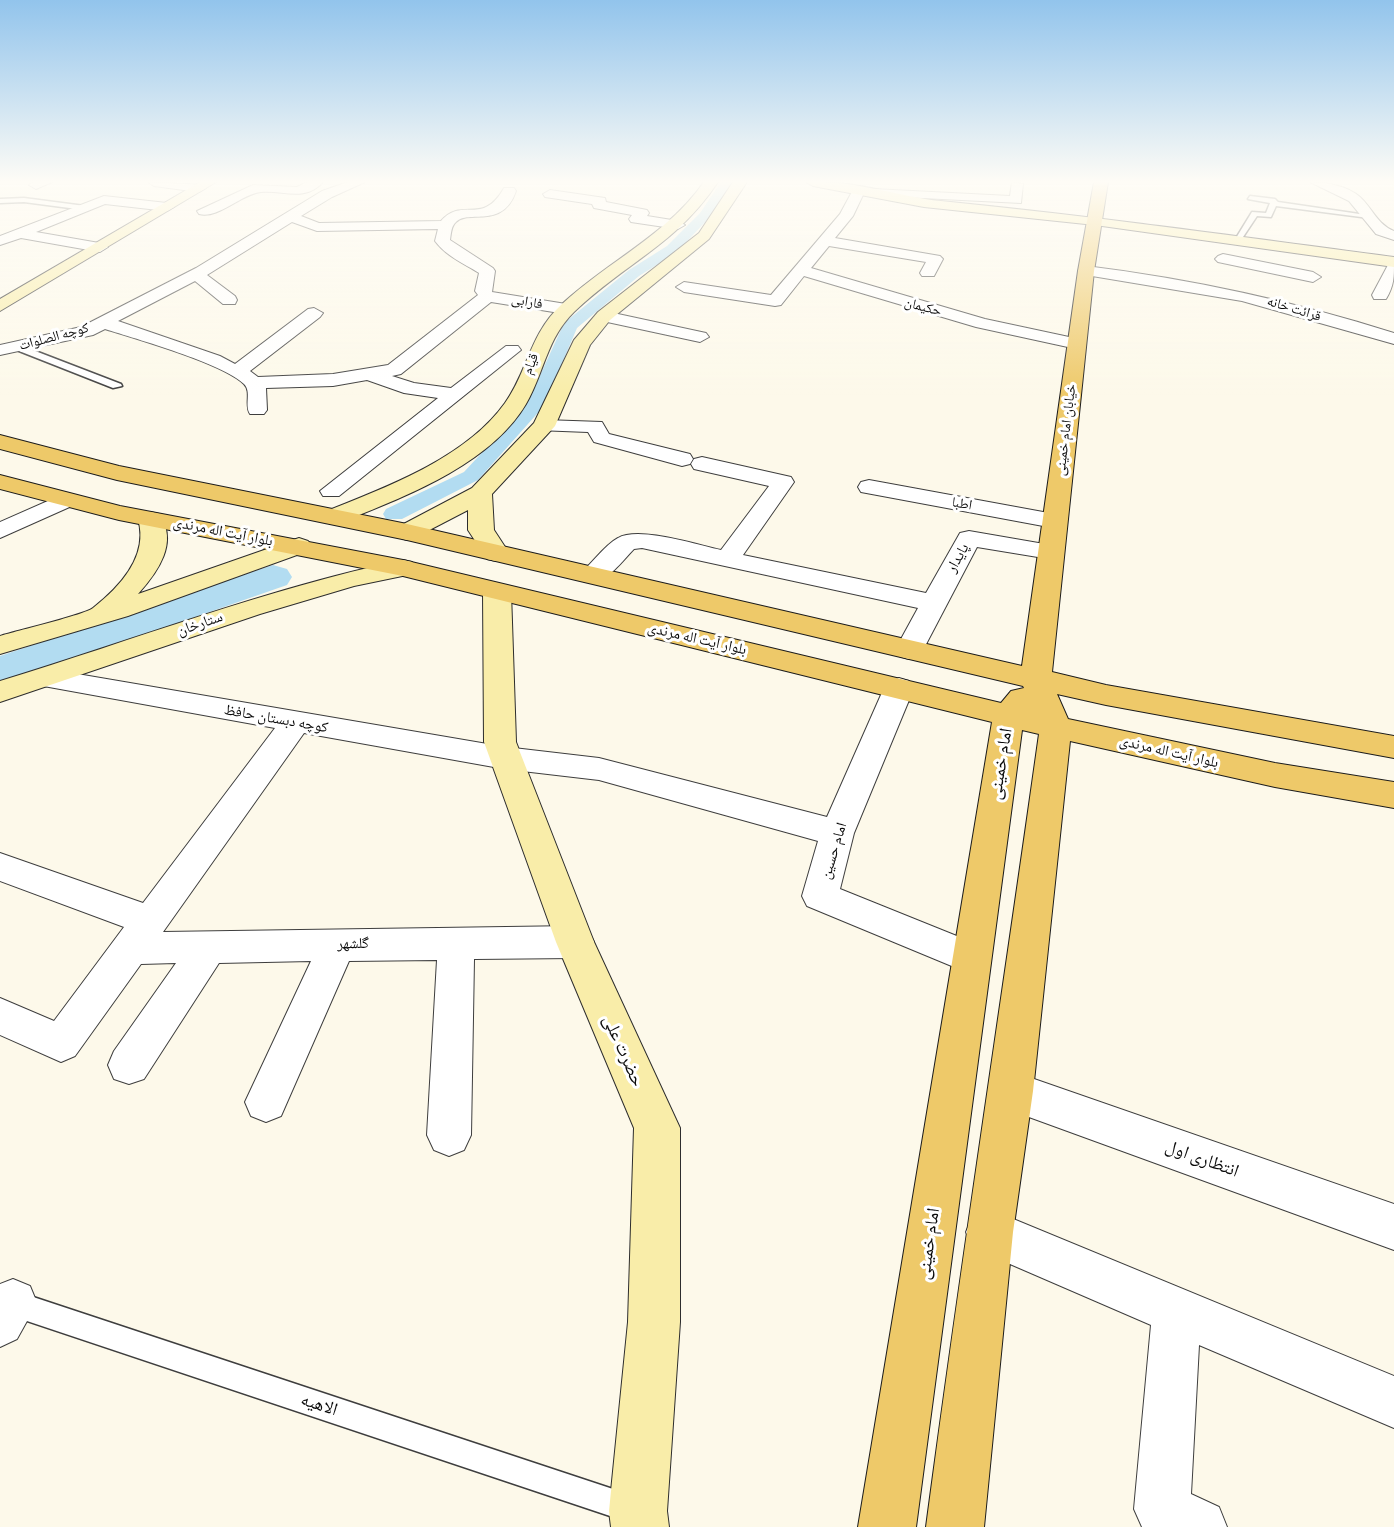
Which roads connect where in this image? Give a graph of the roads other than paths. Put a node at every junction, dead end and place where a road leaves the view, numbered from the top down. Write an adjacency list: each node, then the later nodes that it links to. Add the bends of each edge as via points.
1 (89, 253): 24 (street)
2 (230, 253): 17 (street, کوچه الصلوات)
3 (457, 253): 22 (street, via 487,272 483,291)
4 (640, 253): 25 (street, قیام)
5 (682, 253): 27 (street)
6 (815, 253): 15 (street)
7 (895, 253): 8 (street, via 926,265)
8 (930, 253)
9 (1089, 253): 16 (main road, خیابان امام خمینی)
10 (1328, 253): 12 (street)
11 (1223, 259): 13 (street)
12 (1394, 262)
13 (1257, 266): 18 (street); 20 (street)
14 (1394, 268): 21 (street)
15 (799, 270): 19 (street, via 775,301); 31 (street, حکیمان, via 982,323)
16 (1086, 271): 20 (street, قرائت خانه); 31 (main road, خیابان امام خمینی)
17 (196, 273): 23 (street); 28 (street, کوچه الصلوات)
18 (1313, 277)
19 (684, 287)
20 (1234, 293): 30 (street, قرائت خانه)
21 (1380, 295)
22 (487, 296): 25 (street, فارابی); 36 (street, via 394,370)
23 (229, 300)
24 (0, 306)
25 (566, 309): 27 (street); 47 (street, قیام, via 541,340 516,403 483,438 437,473)
26 (314, 313): 35 (street)
27 (604, 316): 29 (street); 41 (street, via 581,344)
28 (103, 322): 32 (street, کوچه الصلوات, via 87,331); 35 (street, via 160,340)
29 (700, 337)
30 (1394, 339)
31 (1077, 344): 49 (main road, خیابان امام خمینی)
32 (17, 347): 33 (street, کوچه الصلوات); 38 (lane)
33 (0, 350)
34 (512, 350): 39 (street)
35 (237, 372): 37 (street)
36 (371, 375): 37 (street); 39 (street, via 411,389)
37 (254, 383): 40 (street, via 258,389)
38 (117, 386)
39 (454, 394): 47 (street)
40 (257, 410)
41 (544, 426): 45 (street); 54 (street, via 595,426 601,438 783,482)
42 (0, 442): 47 (main road, بلوار آیت اله مرندی, via 117,472)
43 (0, 482): 46 (main road, بلوار آیت اله مرندی)
44 (869, 487): 49 (street, اطبا)
45 (480, 493): 51 (street); 56 (street, via 481,530)
46 (66, 500): 48 (main road, بلوار آیت اله مرندی); 50 (street)
47 (332, 504): 51 (main road, بلوار آیت اله مرندی)
48 (150, 519): 52 (main road, بلوار آیت اله مرندی); 60 (street, via 157,531 157,543 131,585)
49 (1054, 521): 53 (main road, خیابان امام خمینی)
50 (0, 531)
51 (407, 532): 56 (main road, بلوار آیت اله مرندی)
52 (303, 547): 55 (main road, بلوار آیت اله مرندی); 58 (street, via 310,563 308,573); 60 (street)
53 (1050, 552): 59 (street, پایدار, via 969,538); 66 (main road, خیابان امام خمینی)
54 (727, 559): 57 (street, via 642,541 627,543); 59 (street)
55 (403, 568): 56 (main road, بلوار آیت اله مرندی); 58 (street, ستارخان)
56 (496, 572): 57 (main road, بلوار آیت اله مرندی); 64 (main road, بلوار آیت اله مرندی); 73 (street, حضرت علی, via 500,742)
57 (592, 576): 61 (main road, بلوار آیت اله مرندی)
58 (287, 595): 65 (street, ستارخان)
59 (934, 603): 63 (street, پایدار)
60 (102, 615): 62 (street)
61 (855, 637): 63 (main road, بلوار آیت اله مرندی); 64 (main road, via 868,648 863,665 852,671)
62 (0, 645)
63 (909, 650): 66 (main road, بلوار آیت اله مرندی)
64 (832, 672): 67 (main road, بلوار آیت اله مرندی)
65 (48, 678): 68 (street, ستارخان); 70 (street, کوچه دبستان حافظ)
66 (1036, 680): 69 (main road, امام خمینی); 71 (main road); 72 (main road, بلوار آیت اله مرندی)
67 (899, 688): 69 (main road, بلوار آیت اله مرندی); 75 (street, امام حسین)
68 (0, 692)
69 (1010, 714): 71 (main road, بلوار آیت اله مرندی); 82 (main road, امام خمینی)
70 (296, 722): 73 (street, کوچه دبستان حافظ); 77 (street)
71 (1056, 727): 74 (main road, بلوار آیت اله مرندی, via 1275,775); 85 (main road)
72 (1394, 747)
73 (505, 758): 75 (street, کوچه دبستان حافظ, via 599,769); 78 (street, حضرت علی)
74 (1394, 795)
75 (837, 833): 82 (street, امام حسین, via 820,896)
76 (0, 867): 77 (street, گلشهر)
77 (140, 935): 81 (street, گلشهر); 83 (street, via 61,1043)
78 (575, 942): 79 (street, گلشهر); 93 (street, حضرت علی, via 657,1128 654,1322)
79 (456, 943): 80 (street, گلشهر); 87 (street)
80 (337, 945): 81 (street, گلشهر); 86 (street)
81 (209, 947): 84 (street)
82 (972, 958): 94 (main road, امام خمینی)
83 (0, 1016)
84 (129, 1065)
85 (1011, 1091): 88 (street, انتظاری اول); 89 (main road)
86 (266, 1102)
87 (449, 1135)
88 (1394, 1227)
89 (989, 1232): 91 (street); 95 (main road)
90 (4, 1308): 93 (lane, الاهیه)
91 (1177, 1310): 92 (street); 96 (street, via 1162,1509)
92 (1394, 1402)
93 (639, 1519)
94 (887, 1527)
95 (955, 1527)
96 (1199, 1527)

